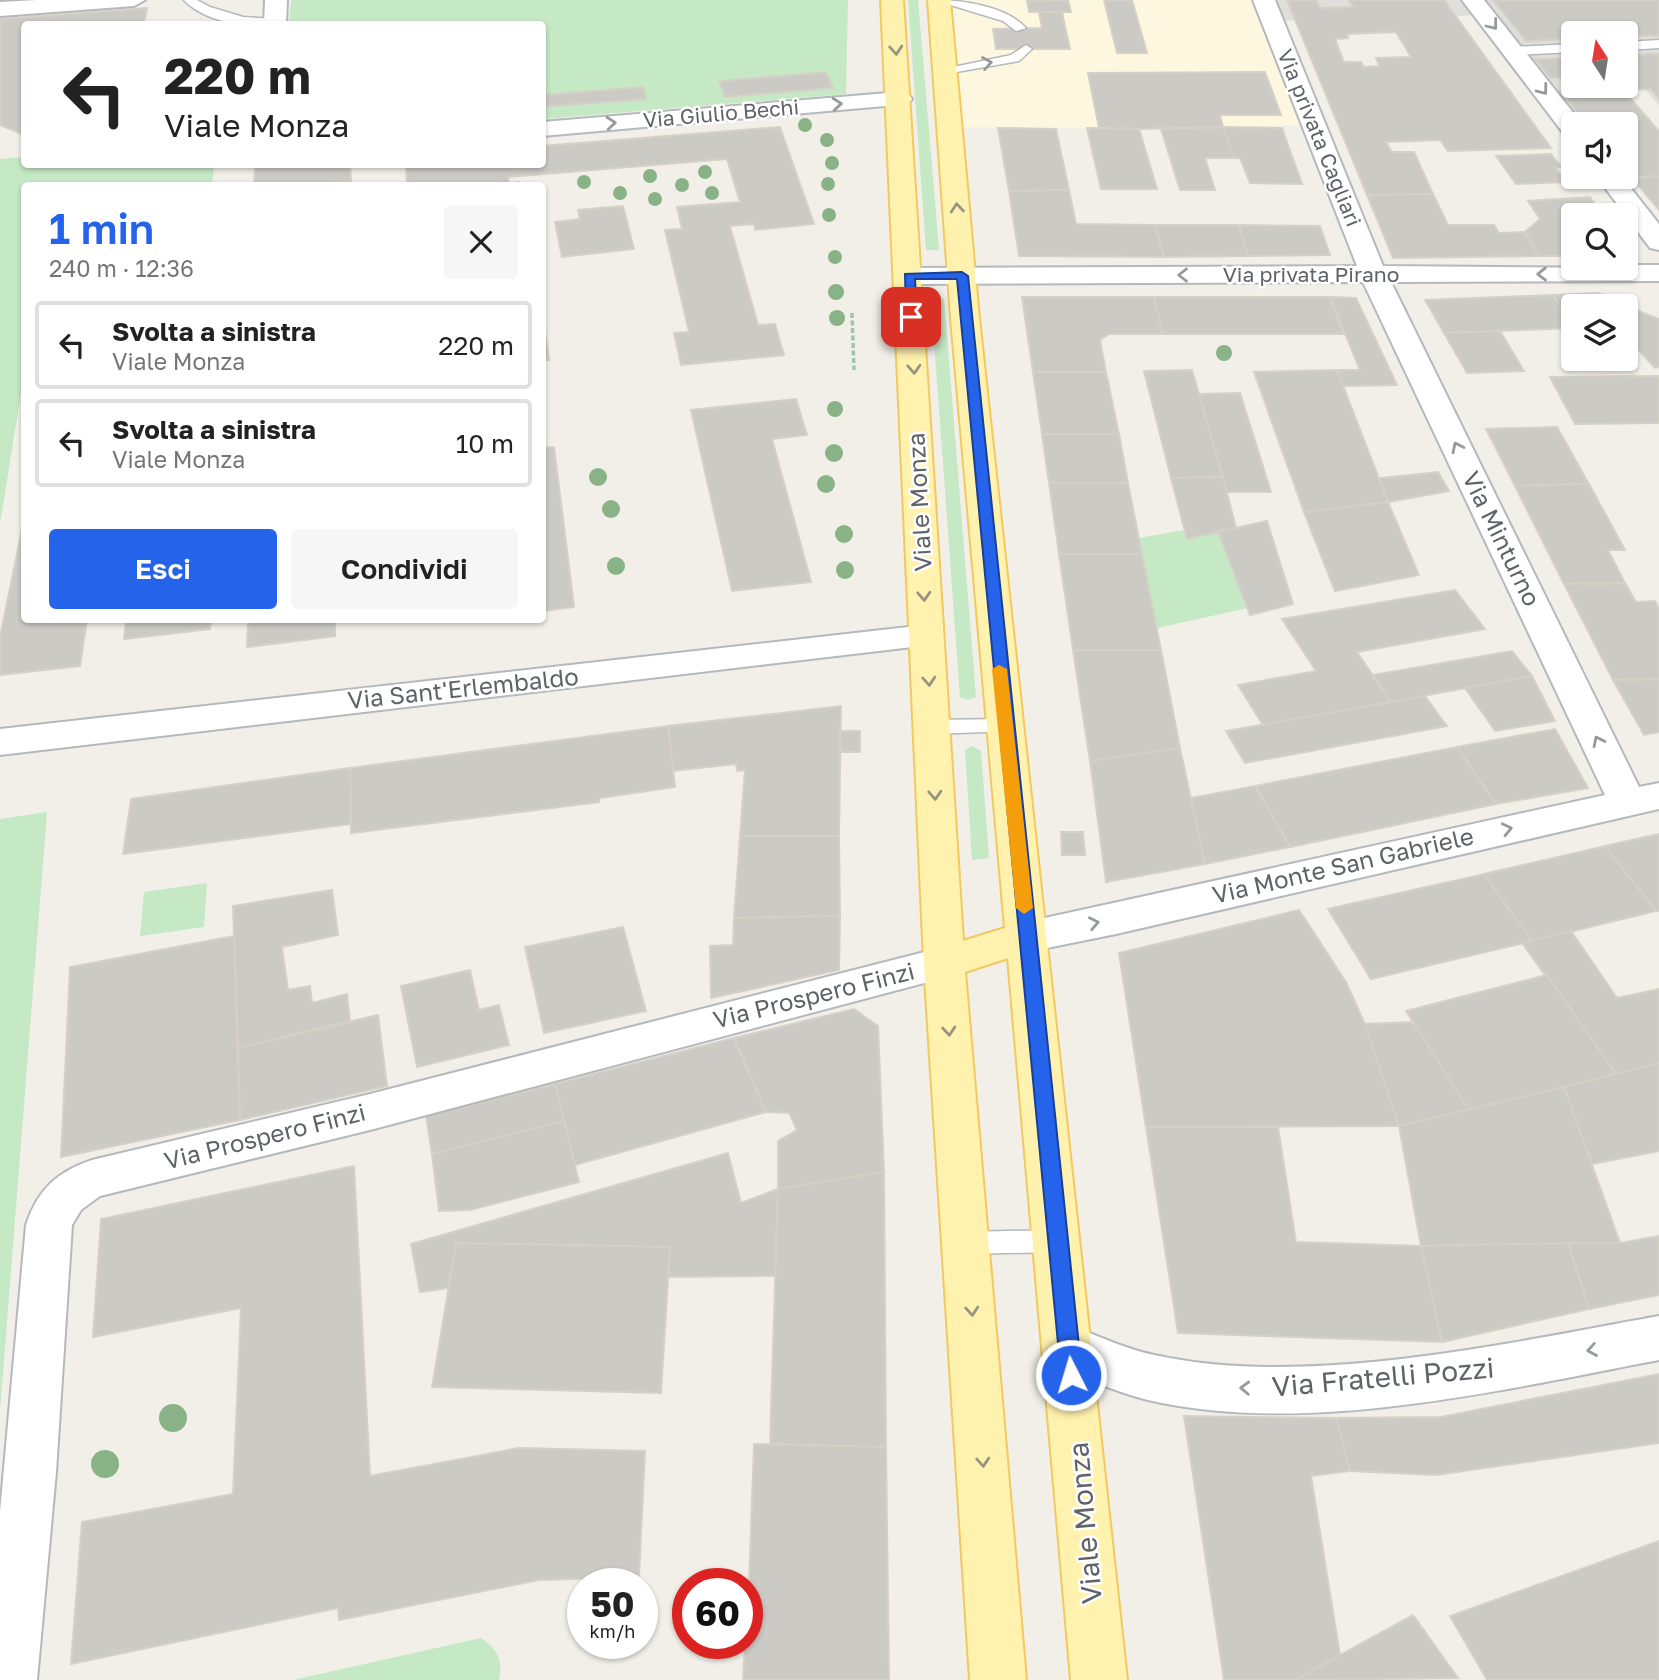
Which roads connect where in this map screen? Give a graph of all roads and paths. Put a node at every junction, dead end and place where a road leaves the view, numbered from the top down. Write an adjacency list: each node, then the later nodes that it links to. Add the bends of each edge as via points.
1 (134, 0): 8 (street)
2 (190, 0): 9 (lane)
3 (276, 0): 10 (street)
4 (892, 0): 18 (main road, Viale Monza, one-way to 18)
5 (939, 0): 11 (lane, via 1007,18); 17 (main road, Viale Monza)
6 (1264, 0): 26 (street, Via privata Cagliari)
7 (1473, 0): 16 (street, one-way to 16)
8 (0, 9)
9 (241, 21)
10 (275, 21)
11 (1020, 28)
12 (1659, 44): 13 (lane)
13 (1638, 45)
14 (1026, 49): 17 (lane, one-way to 14, via 1015,58)
15 (1561, 49): 16 (lane)
16 (1513, 51): 19 (street, one-way to 19)
17 (945, 70): 25 (main road, Viale Monza, one-way to 17)
18 (900, 99): 20 (street, Via Giulio Bechi, one-way to 18); 24 (main road, Viale Monza)
19 (1561, 113)
20 (546, 129)
21 (1618, 189): 22 (street)
22 (1659, 242)
23 (1659, 273): 26 (street, Via privata Pirano, one-way to 26)
24 (909, 276): 25 (street); 29 (main road, Viale Monza, one-way to 29)
25 (962, 276): 26 (street, Via privata Pirano, one-way to 25); 30 (main road, Viale Monza)
26 (1374, 276): 33 (street, Via Minturno, one-way to 26)
27 (852, 313): 28 (path)
28 (854, 370)
29 (926, 636): 31 (main road, Viale Monza, one-way to 31); 32 (street, Via Sant'Erlembaldo)
30 (1005, 726): 31 (lane); 34 (main road, Viale Monza)
31 (932, 727): 35 (main road, Viale Monza, one-way to 35)
32 (0, 742)
33 (1643, 799): 34 (street, Via Monte San Gabriele, one-way to 33)
34 (1027, 936): 35 (main road); 36 (main road, Viale Monza)
35 (944, 963): 37 (main road, Viale Monza, one-way to 37); 40 (street, Via Prospero Finzi, via 74,1187 54,1210 49,1225)
36 (1058, 1241): 37 (lane); 39 (main road, Viale Monza)
37 (967, 1243): 41 (main road, Viale Monza, one-way to 41)
38 (1659, 1338): 39 (street, Via Fratelli Pozzi, one-way to 39, via 1445,1376 1299,1389 1151,1378)
39 (1069, 1347): 42 (main road, Viale Monza)
40 (9, 1680)
41 (998, 1680)
42 (1099, 1680)

